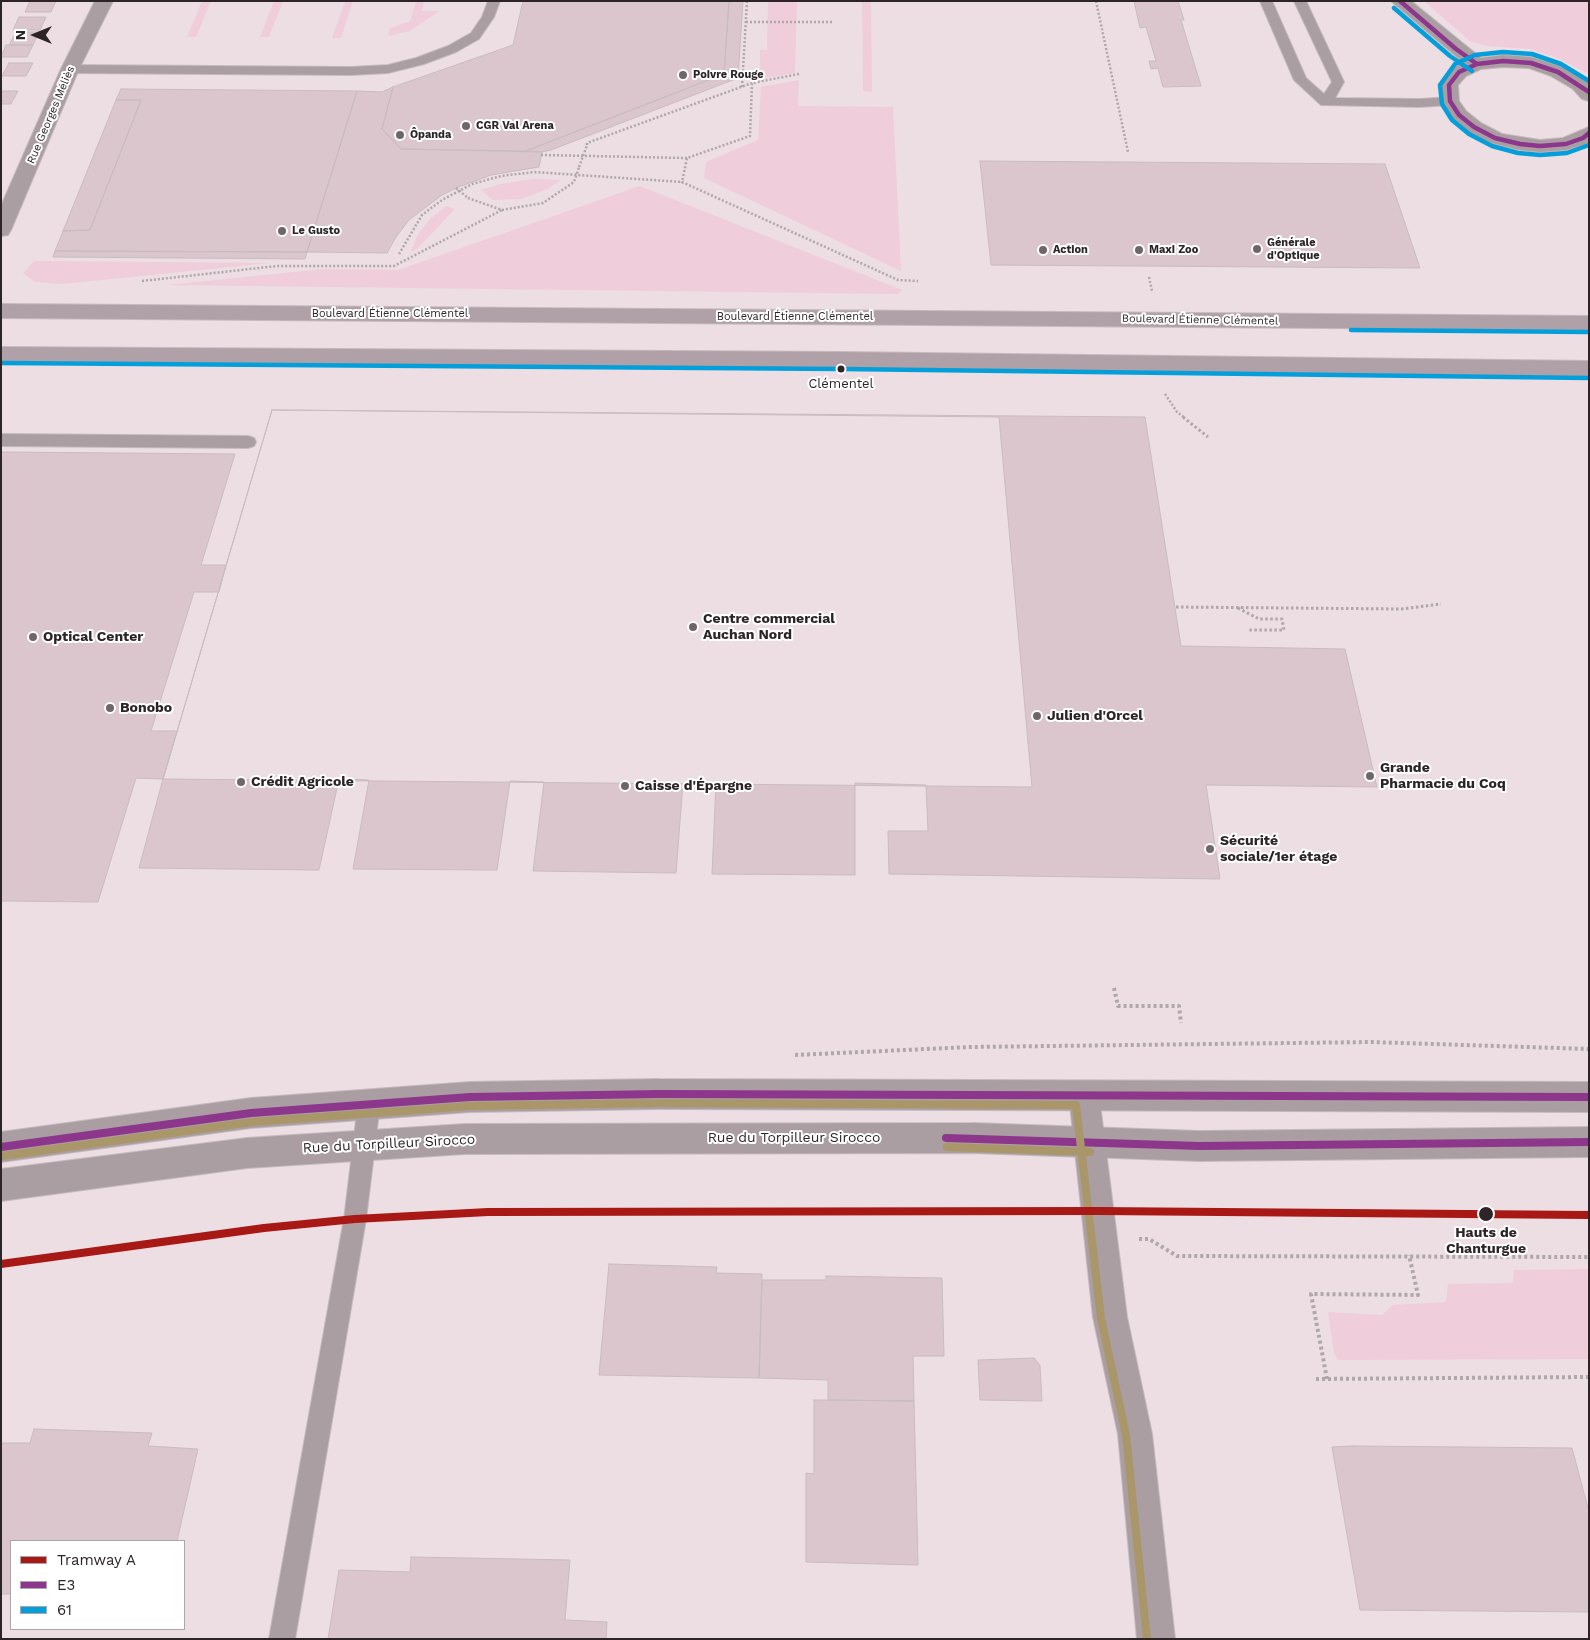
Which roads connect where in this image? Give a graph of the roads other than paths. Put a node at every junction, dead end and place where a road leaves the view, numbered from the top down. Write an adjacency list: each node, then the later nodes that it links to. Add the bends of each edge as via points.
1 (104, 1): 7 (street, Rue Georges Méliès)
2 (494, 1): 7 (lane, via 475,36 452,49 388,69)
3 (1266, 1): 10 (lane, via 1300,80)
4 (1300, 1): 10 (lane, via 1338,82)
5 (1400, 1): 6 (street)
6 (1478, 64): 8 (street, via 1503,60 1531,64 1558,72); 9 (street, via 1459,72 1449,85)
7 (70, 69): 12 (street, Rue Georges Méliès)
8 (1588, 92)
9 (1450, 101): 10 (lane); 11 (street, via 1459,115 1474,127 1495,138 1520,144 1566,144)
10 (1326, 102)
11 (1589, 133)
12 (1, 230)
13 (1, 311): 14 (main road, Boulevard Étienne Clémentel)
14 (1589, 323)
15 (1, 354): 16 (main road)
16 (1589, 369)
17 (1, 440): 18 (lane)
18 (248, 442)
19 (1084, 1096): 20 (street); 21 (street, via 659,1094 470,1097); 23 (street)
20 (1589, 1097)
21 (369, 1104): 24 (lane); 25 (street, via 251,1113)
22 (1589, 1142): 23 (street, Rue du Torpilleur Sirocco, via 1199,1146)
23 (1090, 1143): 24 (street, Rue du Torpilleur Sirocco, via 899,1137 465,1139); 28 (street, via 1110,1317 1135,1434)
24 (365, 1144): 26 (street, Rue du Torpilleur Sirocco, via 247,1153); 27 (lane)
25 (1, 1147)
26 (1, 1185)
27 (282, 1639)
28 (1156, 1639)

